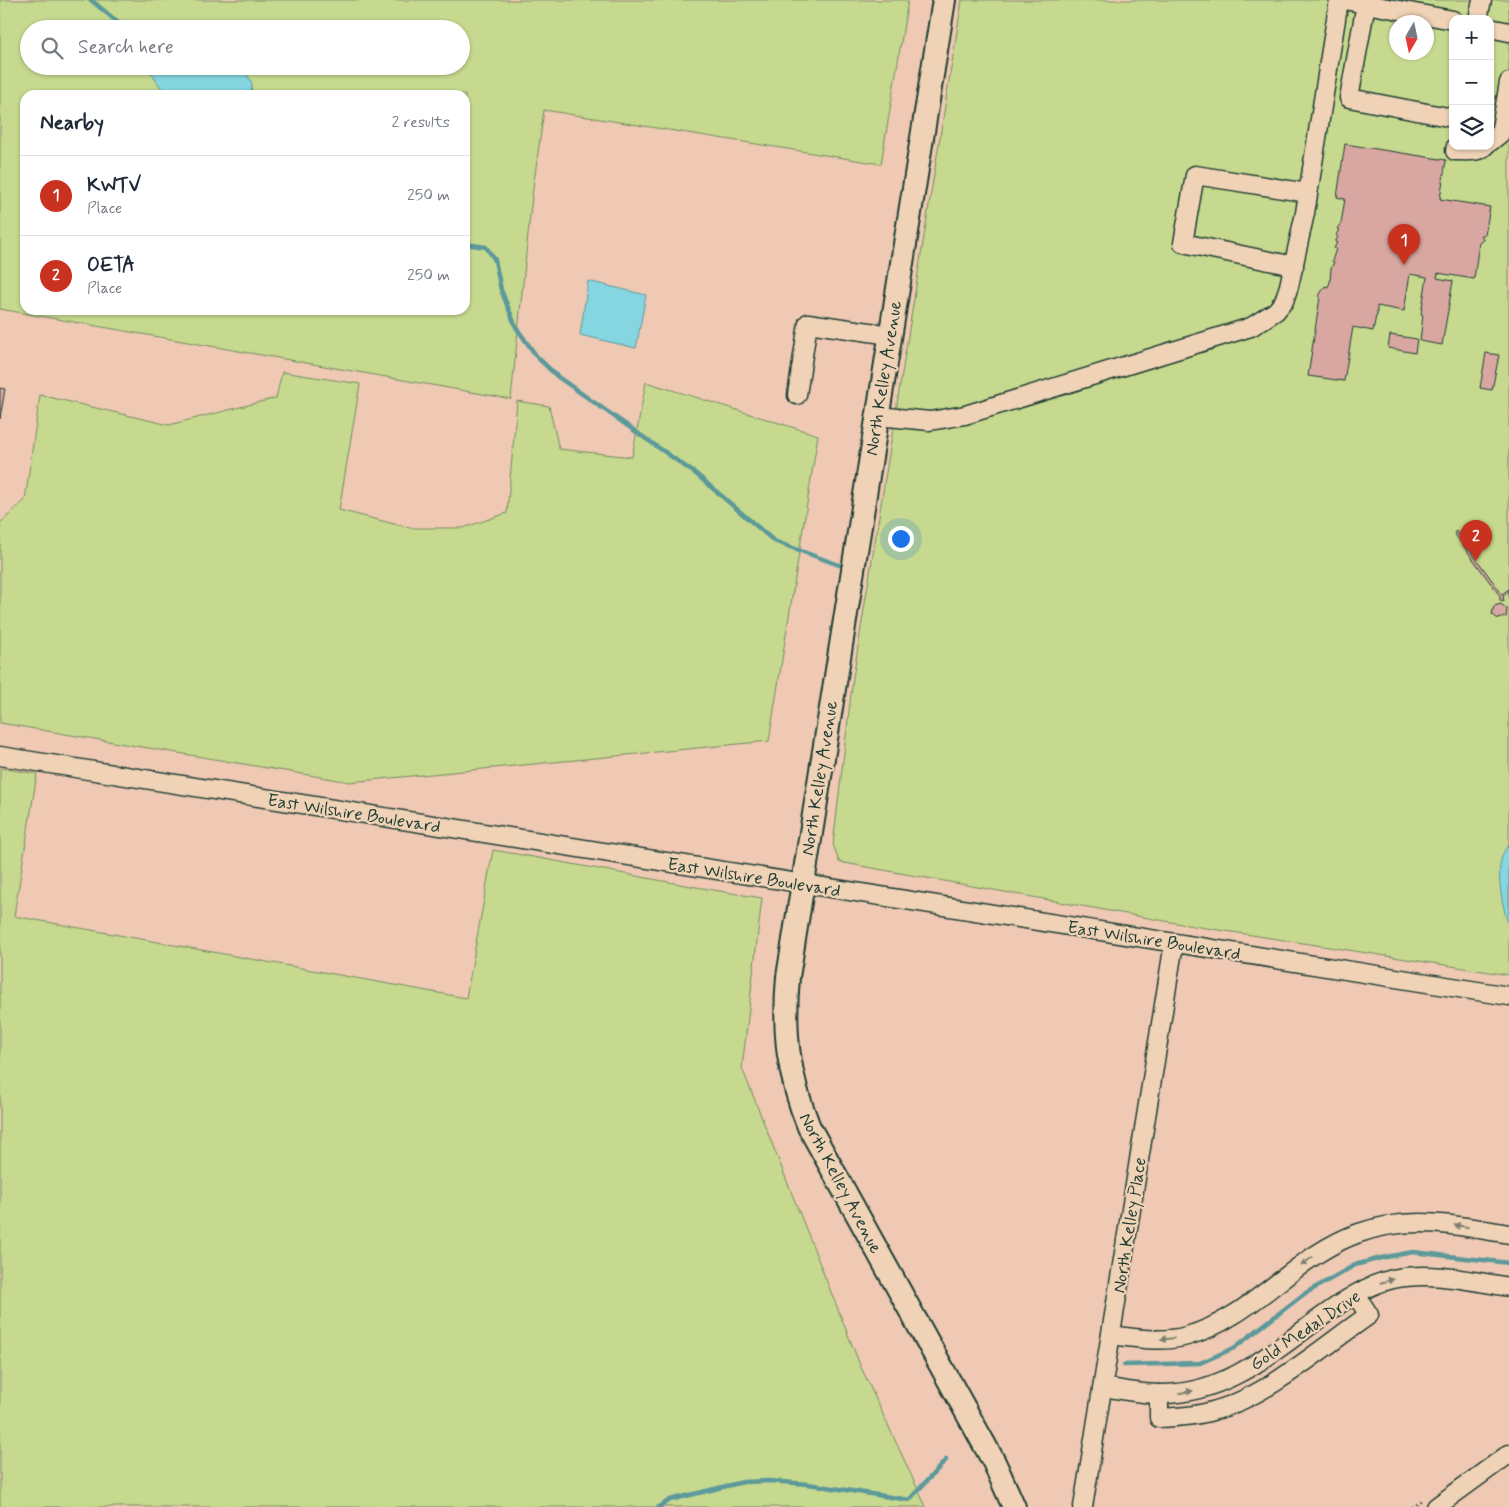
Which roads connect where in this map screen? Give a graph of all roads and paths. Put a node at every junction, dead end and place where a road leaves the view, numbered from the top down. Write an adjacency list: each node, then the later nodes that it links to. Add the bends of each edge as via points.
1 (944, 0): 17 (main road, North Kelley Avenue)
2 (1338, 0): 15 (street)
3 (1344, 0): 5 (street)
4 (1482, 0): 6 (street)
5 (1366, 4): 7 (street); 11 (street, via 1349,98)
6 (1479, 15)
7 (1449, 19)
8 (1494, 29): 9 (street)
9 (1509, 32)
10 (1509, 82): 12 (street, via 1500,134)
11 (1449, 117)
12 (1494, 139)
13 (1455, 150): 14 (street)
14 (1481, 150)
15 (1308, 193): 16 (street); 16 (street, via 1195,174 1183,243)
16 (1294, 266): 19 (street, via 1284,301 1265,320 1251,327 965,415 930,421)
17 (890, 334): 18 (street, via 808,323); 19 (main road, North Kelley Avenue)
18 (797, 395)
19 (877, 416): 21 (main road, North Kelley Avenue)
20 (0, 756): 21 (street, East Wilshire Boulevard)
21 (802, 884): 22 (street, East Wilshire Boulevard); 31 (main road, North Kelley Avenue, via 785,1010 787,1050 800,1104 823,1154 994,1462)
22 (1174, 943): 23 (street, East Wilshire Boulevard); 27 (street, North Kelley Place)
23 (1509, 996)
24 (1509, 1234): 27 (street, one-way to 27, via 1426,1222 1383,1226 1358,1233 1313,1256 1209,1329 1164,1340)
25 (1509, 1288): 26 (street, Gold Medal Drive, one-way to 25, via 1371,1285 1420,1276)
26 (1356, 1295): 29 (street, Gold Medal Drive, one-way to 26, via 1208,1388 1232,1378); 29 (street, via 1369,1314 1271,1384 1243,1400 1185,1417 1159,1418)
27 (1111, 1335): 28 (street, North Kelley Place)
28 (1103, 1387): 29 (street, Gold Medal Drive); 32 (street, North Kelley Place)
29 (1159, 1394)
30 (1509, 1454): 33 (street)
31 (1014, 1507)
32 (1083, 1507)
33 (1436, 1507)

